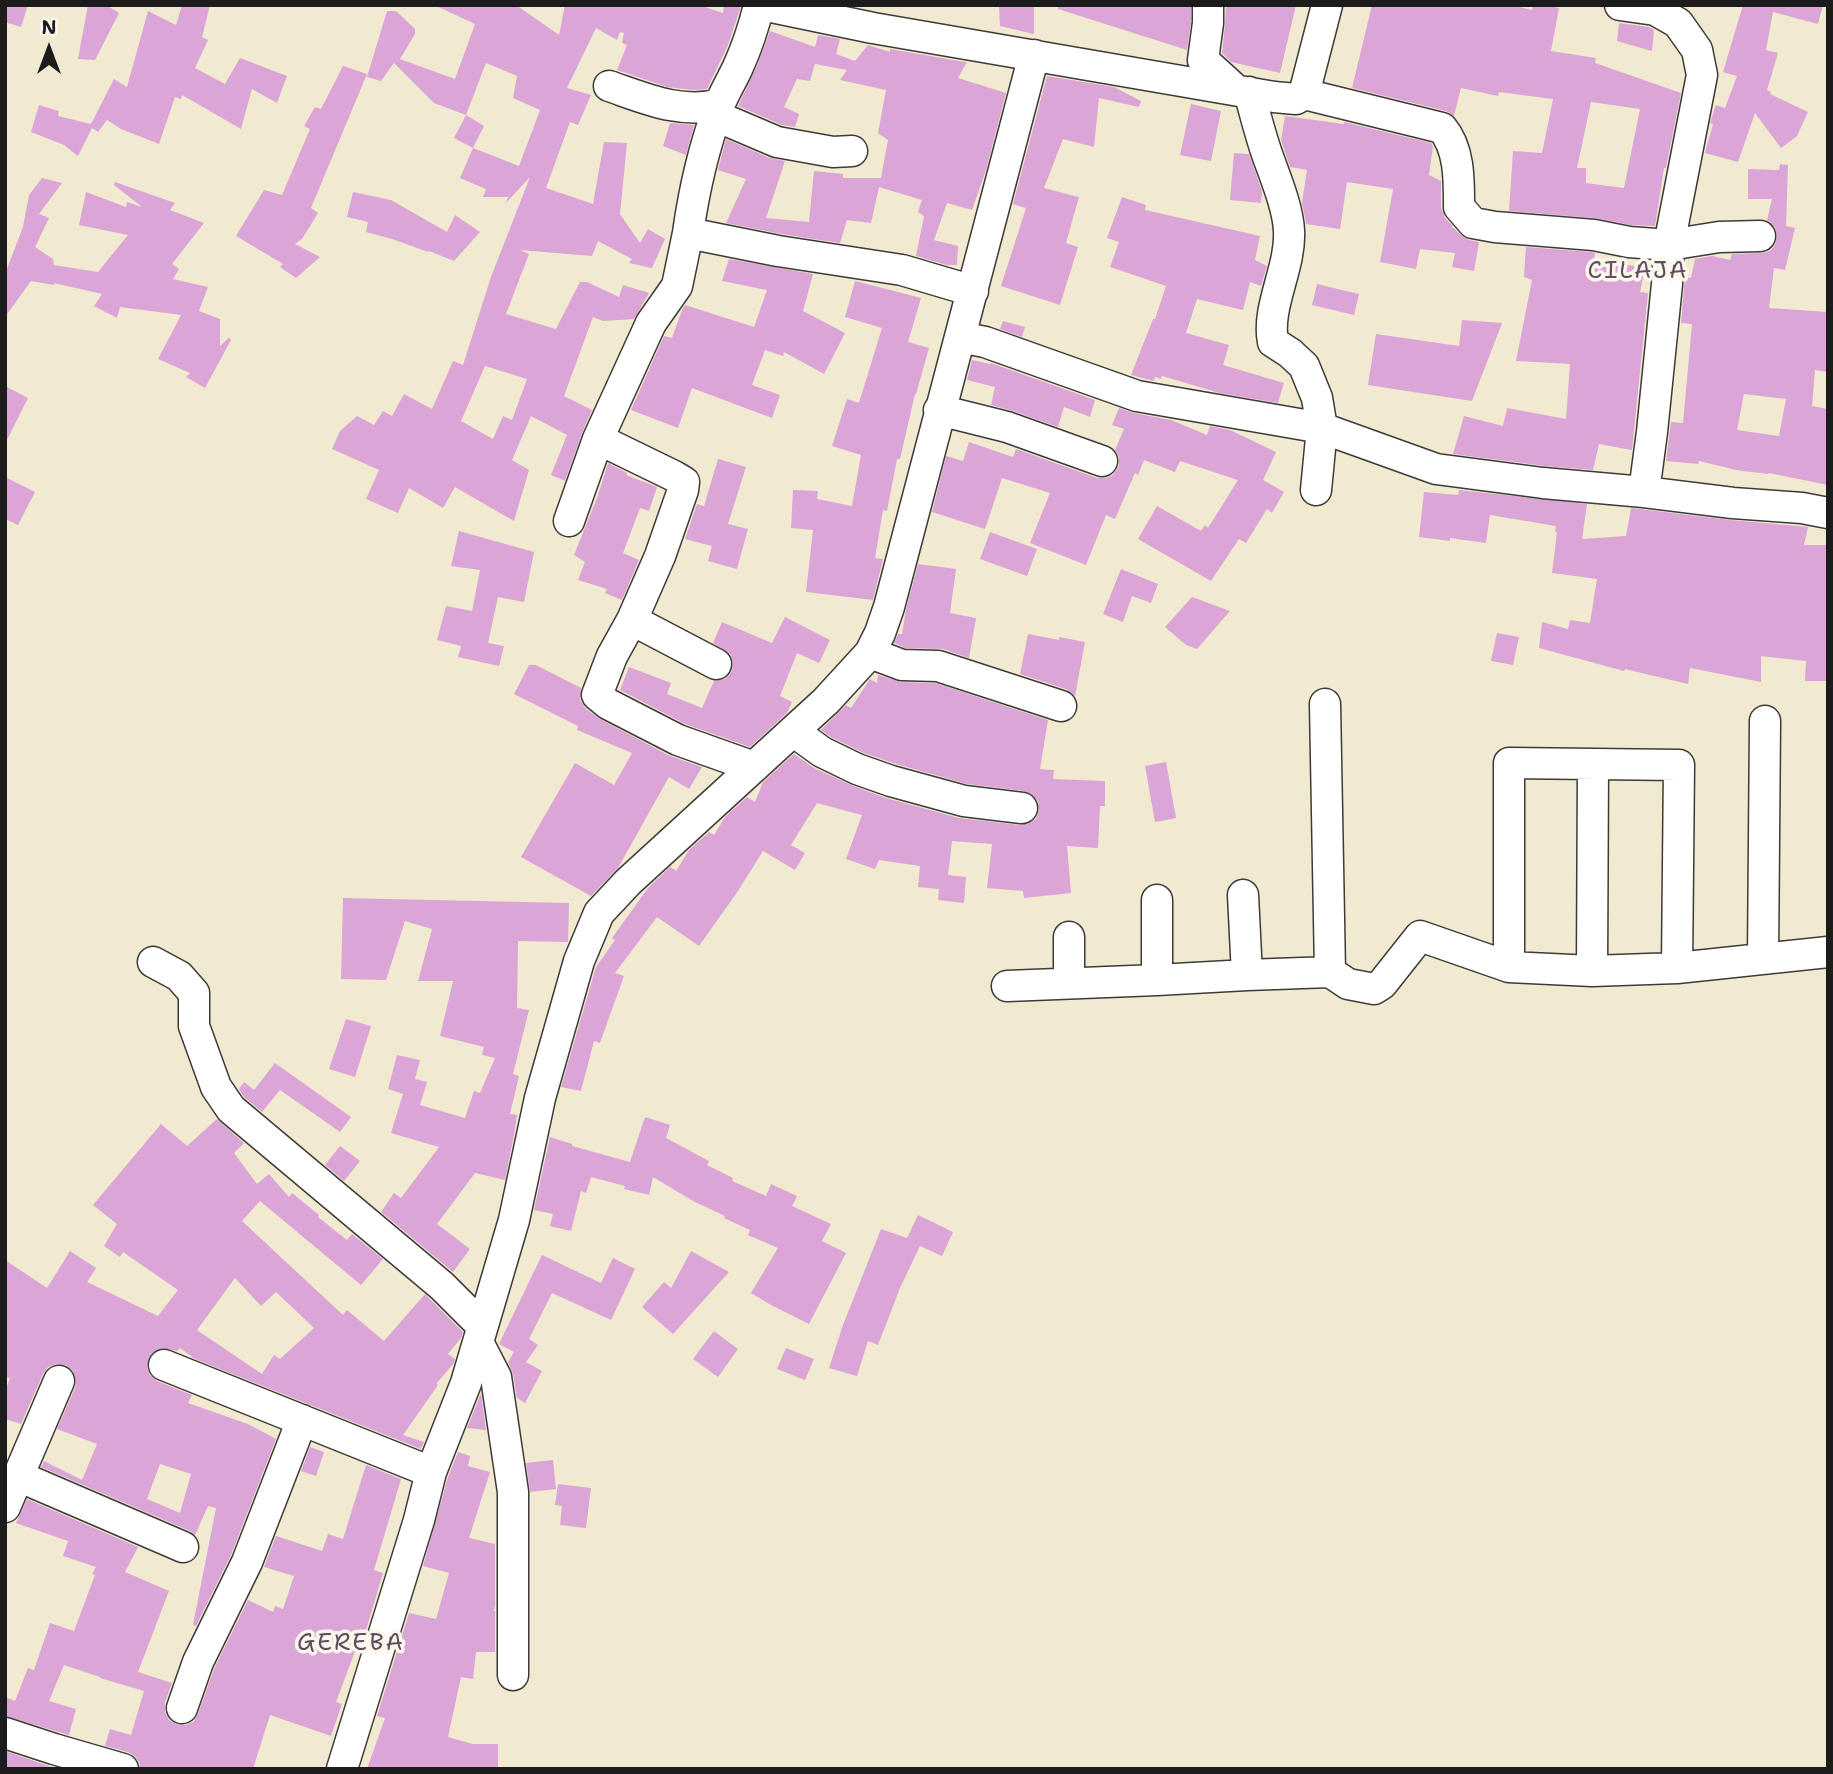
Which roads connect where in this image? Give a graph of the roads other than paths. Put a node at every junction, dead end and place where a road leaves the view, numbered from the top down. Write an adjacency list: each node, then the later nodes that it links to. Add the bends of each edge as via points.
1 (761, 5): 5 (street); 9 (street)
2 (1208, 5): 7 (street, via 1203,60)
3 (1328, 5): 8 (street)
4 (1620, 5): 13 (street, via 1655,10 1678,23 1697,50 1702,75)
5 (1034, 55): 7 (street); 14 (street)
6 (609, 86): 9 (street, via 650,100)
7 (1243, 91): 8 (street, via 1296,99); 17 (street, via 1290,232 1273,342 1304,366 1317,398)
8 (1304, 94): 13 (street, via 1442,128 1453,148 1460,180 1459,207 1473,223)
9 (718, 110): 10 (street, via 777,142); 11 (street, via 694,193)
10 (852, 151)
11 (688, 233): 14 (street, via 902,271); 18 (street, via 677,286 651,323)
12 (1760, 236): 13 (street)
13 (1669, 245): 21 (street)
14 (973, 291): 15 (street)
15 (960, 337): 16 (street); 17 (street, via 1137,396)
16 (939, 410): 19 (street, via 1007,427); 25 (street, via 890,607)
17 (1322, 428): 20 (street); 21 (street, via 1436,469)
18 (598, 439): 23 (street); 24 (street, via 684,482 660,556)
19 (1102, 461)
20 (1316, 490)
21 (1644, 492): 22 (street)
22 (1828, 513)
23 (569, 521)
24 (632, 620): 26 (street); 32 (street, via 597,695 678,740)
25 (870, 653): 28 (street, via 902,665 937,666); 30 (street)
26 (716, 664)
27 (1325, 704): 43 (street)
28 (1061, 706)
29 (1765, 721): 38 (street)
30 (793, 731): 32 (street); 33 (street, via 822,752 891,781 964,801)
31 (1593, 764): 40 (street, via 1509,763); 41 (street, via 1679,765); 42 (street)
32 (754, 767): 48 (street, via 599,913 579,961 540,1098 514,1220)
33 (1022, 808)
34 (1243, 895): 44 (street)
35 (1157, 900): 45 (street)
36 (1069, 937): 46 (street)
37 (1828, 952): 38 (street)
38 (1763, 959): 41 (street)
39 (153, 962): 48 (street, via 179,976 194,993 194,1026 216,1087 231,1109 424,1271)
40 (1509, 967): 42 (street); 43 (street, via 1420,936 1374,989 1348,984)
41 (1677, 968): 42 (street)
42 (1591, 971)
43 (1330, 972): 44 (street)
44 (1247, 975): 45 (street)
45 (1157, 980): 46 (street)
46 (1069, 983): 47 (street)
47 (1007, 986)
48 (480, 1334): 52 (street); 55 (street, via 496,1377 513,1492)
49 (164, 1365): 51 (street)
50 (59, 1381): 53 (street)
51 (302, 1420): 52 (street); 56 (street, via 247,1562 198,1662)
52 (431, 1472): 60 (street)
53 (9, 1495): 54 (street)
54 (183, 1548)
55 (513, 1675)
56 (182, 1708)
57 (5, 1733): 58 (street)
58 (50, 1759): 59 (street)
59 (123, 1769)
60 (342, 1769)

